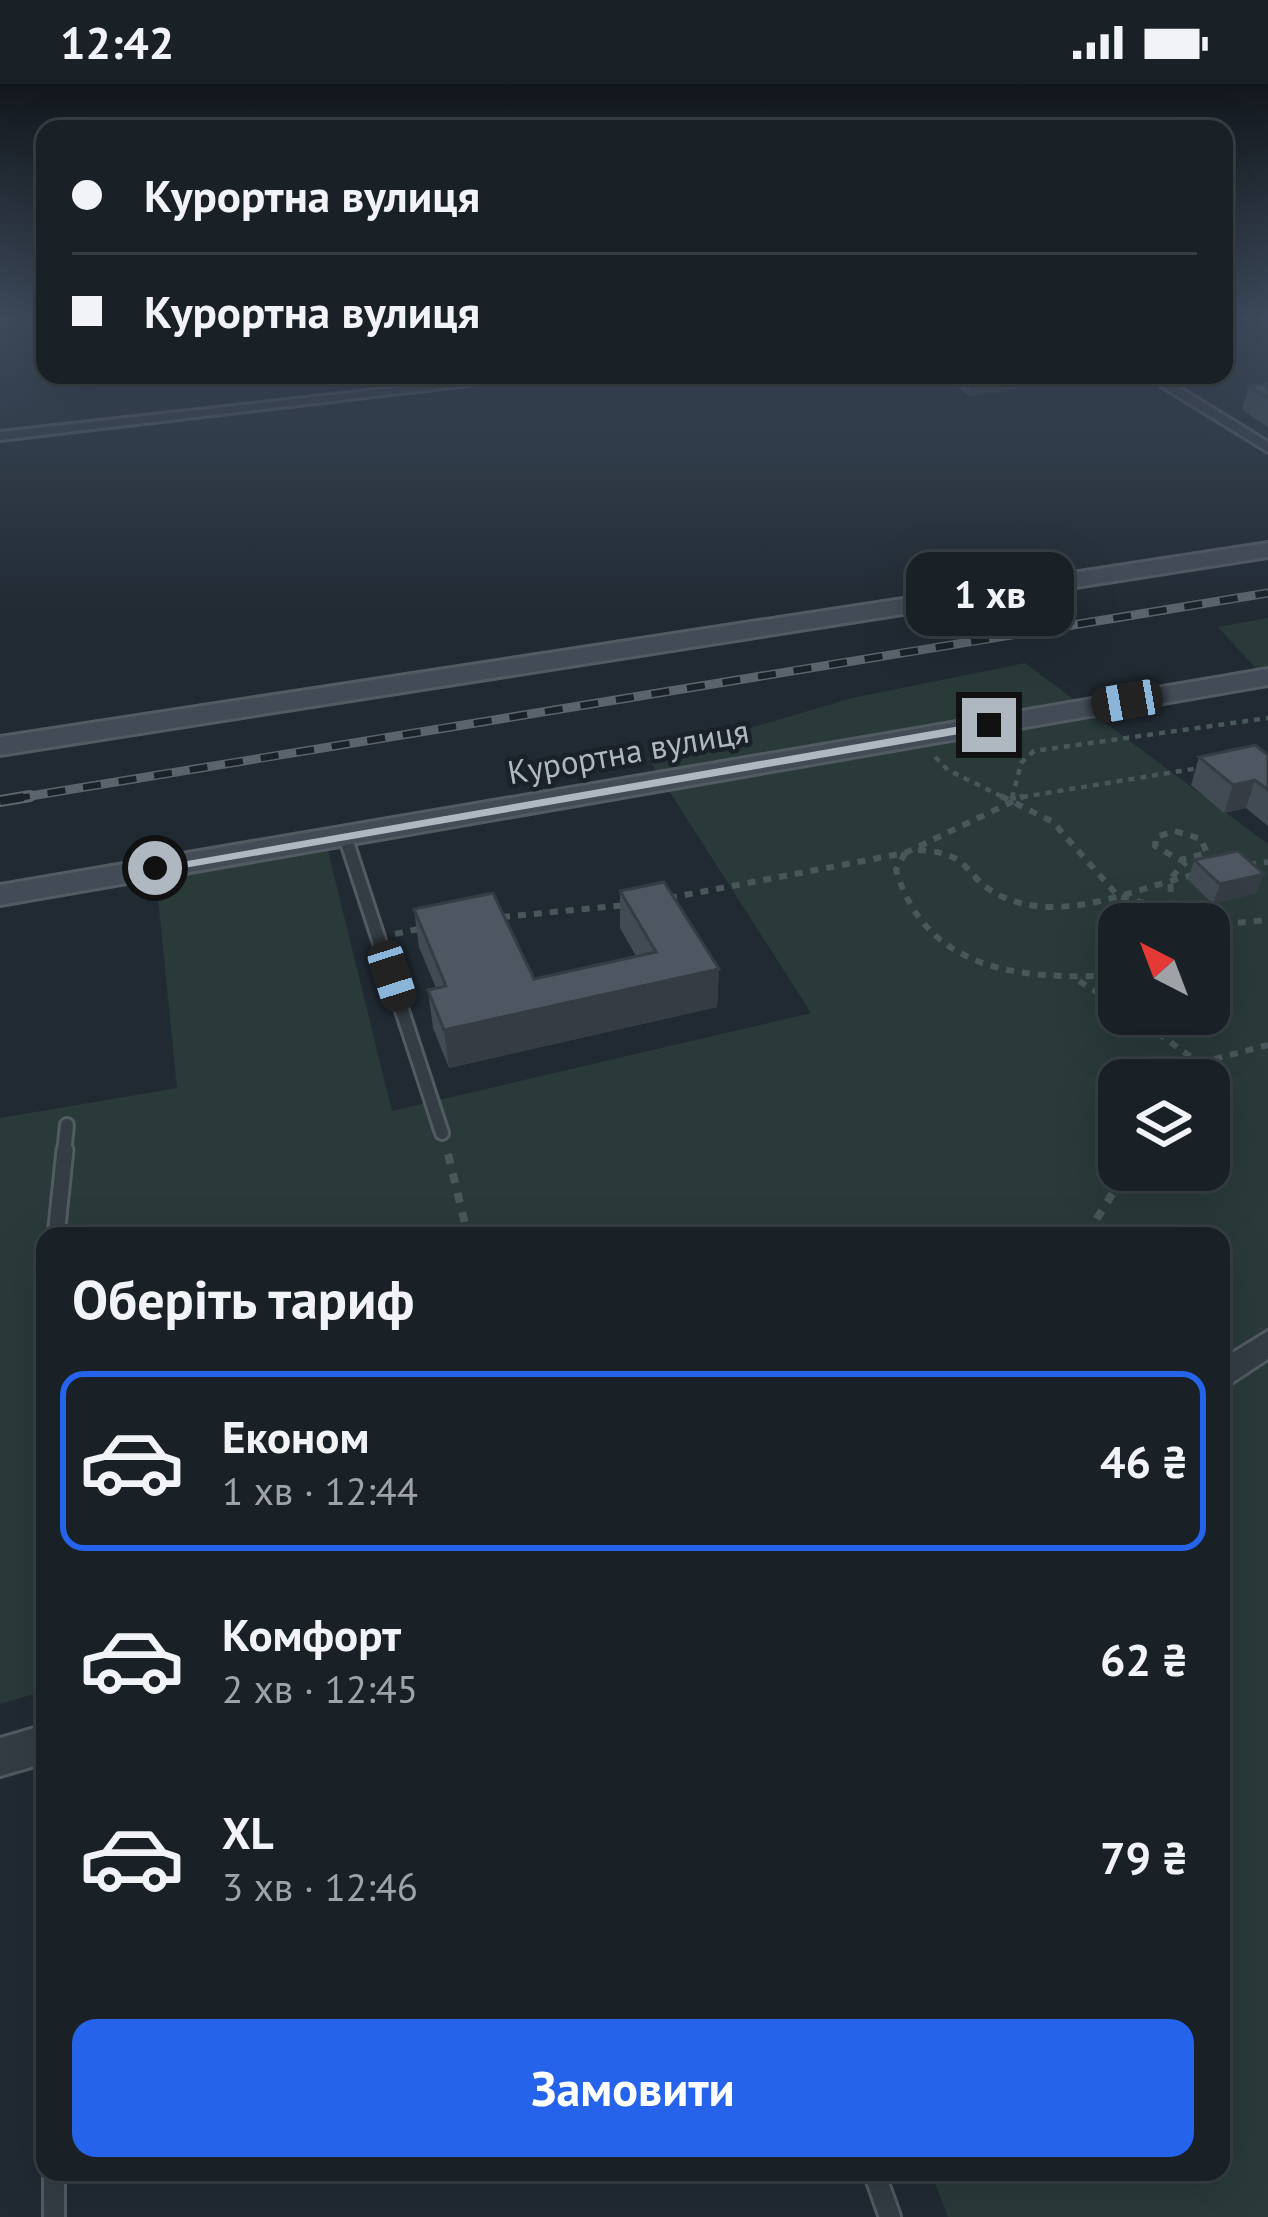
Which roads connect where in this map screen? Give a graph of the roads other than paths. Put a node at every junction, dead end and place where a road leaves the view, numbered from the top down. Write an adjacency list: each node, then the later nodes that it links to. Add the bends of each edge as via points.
1 (157, 419): 3 (street)
2 (1220, 419): 4 (street)
3 (0, 436)
4 (1268, 448)
5 (1268, 550): 7 (street)
6 (1268, 677): 8 (street, Курортна вулиця)
7 (0, 746)
8 (345, 836): 9 (street, Курортна вулиця); 11 (lane)
9 (0, 895)
10 (67, 1125): 12 (lane)
11 (442, 1133)
12 (57, 1227)
13 (1268, 1343): 14 (street)
14 (1230, 1370)
15 (36, 1747): 16 (street)
16 (0, 1757)
17 (54, 2181): 19 (lane)
18 (877, 2181): 20 (lane)
19 (54, 2217)
20 (890, 2217)

